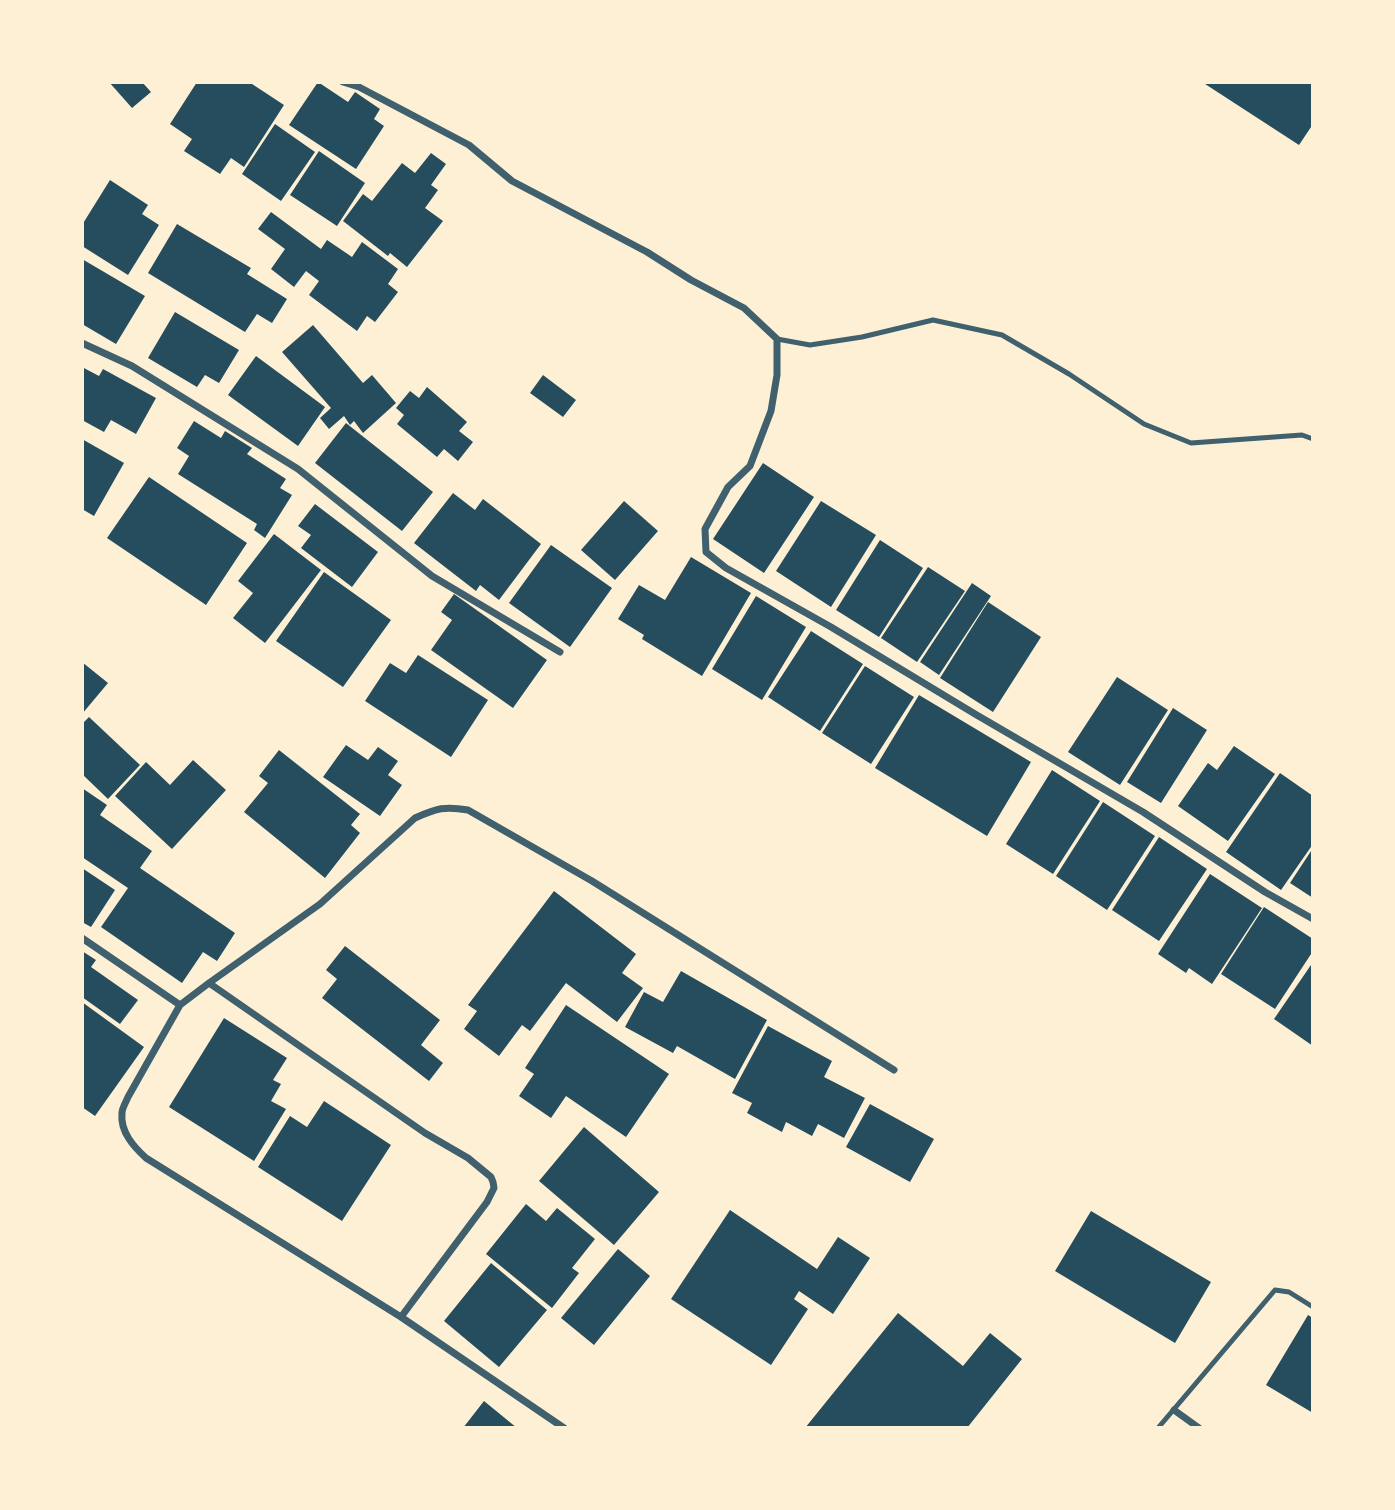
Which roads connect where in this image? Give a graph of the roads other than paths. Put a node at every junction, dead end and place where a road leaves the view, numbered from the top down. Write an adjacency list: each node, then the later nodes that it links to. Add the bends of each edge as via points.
1 (343, 82): 2 (street, via 469,145 512,181 744,308)
2 (777, 340): 4 (lane, via 810,345 933,320 1002,335 1144,424 1191,443 1301,435); 6 (street, via 771,411 750,466 728,487 705,529 706,552 726,568 1143,812)
3 (82, 343): 5 (street, via 132,366 298,469 432,576)
4 (1313, 439)
5 (560, 652)
6 (1313, 919)
7 (82, 938): 9 (street)
8 (209, 983): 9 (street); 10 (street, via 320,904 415,818 448,807 468,810 592,881); 12 (street, via 491,1177 494,1188 487,1202)
9 (180, 1005): 12 (street, via 122,1112 123,1127 133,1145 146,1158)
10 (894, 1070)
11 (1313, 1307): 13 (lane, via 1289,1292 1275,1290)
12 (401, 1317): 14 (street)
13 (1174, 1410): 15 (lane); 16 (street)
14 (564, 1428)
15 (1158, 1428)
16 (1199, 1428)

